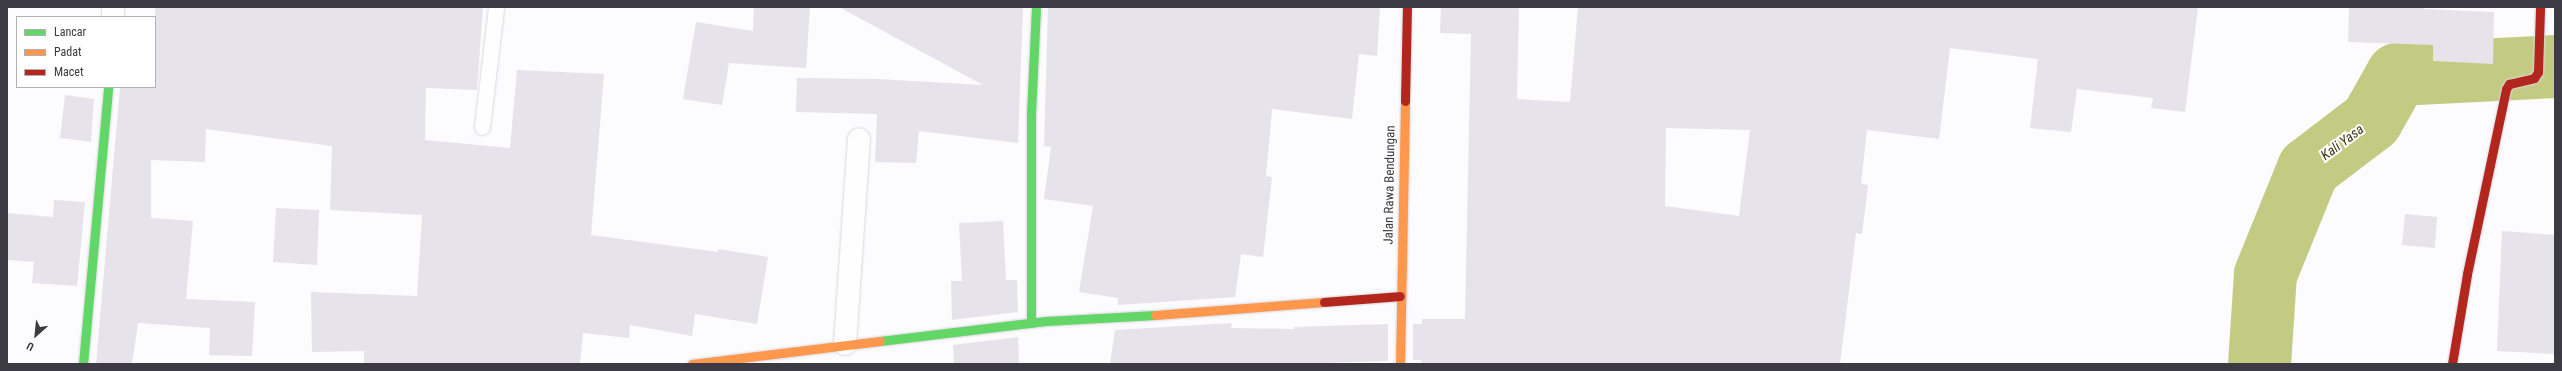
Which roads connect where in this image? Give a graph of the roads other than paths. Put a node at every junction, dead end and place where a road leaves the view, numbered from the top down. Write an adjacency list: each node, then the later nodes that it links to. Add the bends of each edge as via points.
1 (496, 7): 6 (lane)
2 (1036, 7): 9 (street, via 1032,114)
3 (1407, 7): 8 (street, Jalan Rawa Bendungan)
4 (2540, 7): 14 (street, via 2538,72 2534,78 2510,84 2506,89 2467,274)
5 (108, 88): 11 (street)
6 (482, 127)
7 (859, 139): 10 (street)
8 (1400, 296): 9 (street, via 1211,312); 13 (street, Jalan Rawa Bendungan)
9 (1031, 323): 10 (street)
10 (845, 344): 12 (street)
11 (83, 364)
12 (692, 364)
13 (1400, 364)
14 (2452, 364)

